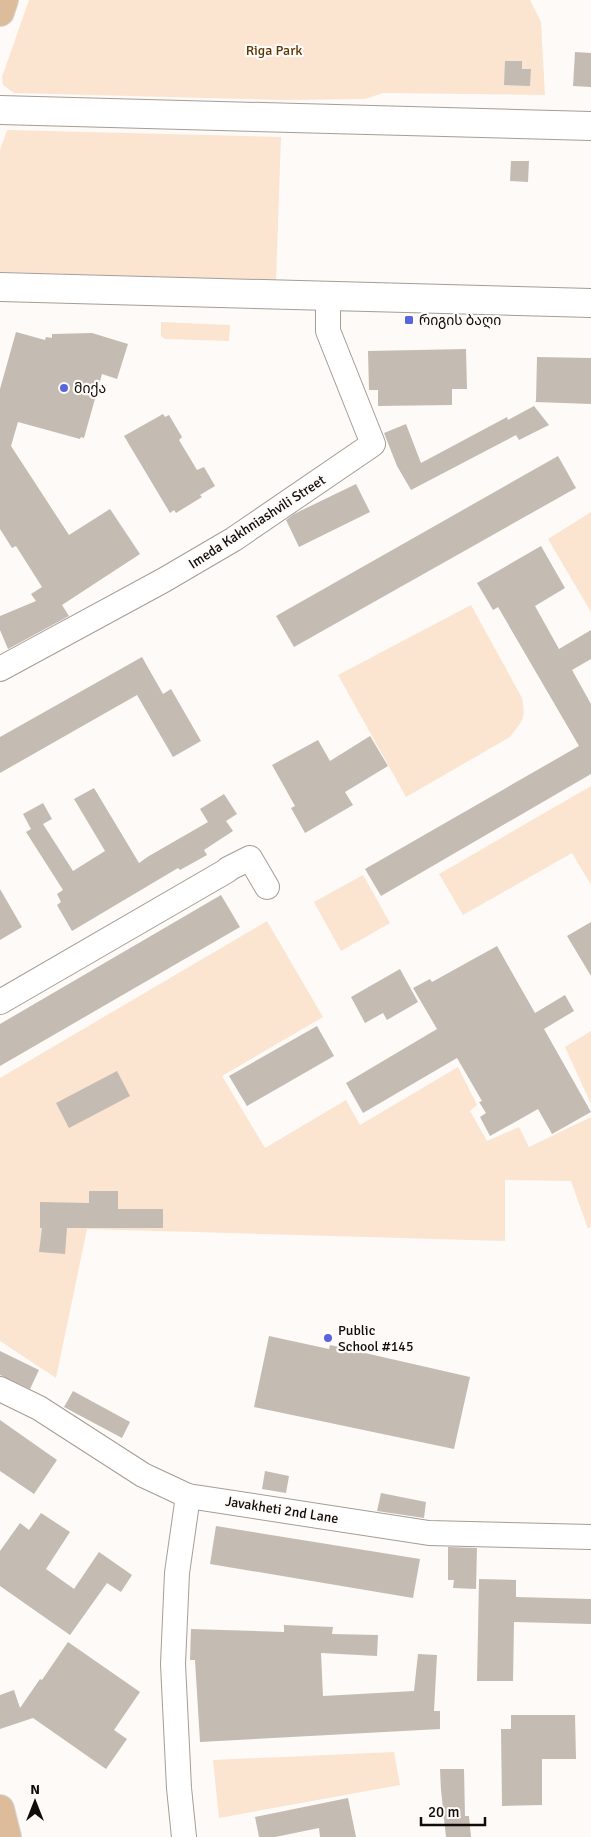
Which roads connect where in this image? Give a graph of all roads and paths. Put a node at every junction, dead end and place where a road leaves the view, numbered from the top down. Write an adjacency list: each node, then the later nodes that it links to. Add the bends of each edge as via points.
1 (4, 0): 2 (main road)
2 (0, 12)
3 (0, 110): 4 (main road)
4 (591, 126)
5 (0, 287): 6 (main road)
6 (328, 296): 7 (main road); 8 (street, Imeda Kakhniashvili Street, via 328,331 373,444 234,539)
7 (591, 303)
8 (0, 669)
9 (267, 887): 10 (street, via 250,858)
10 (0, 1002)
11 (0, 1389): 12 (street, Javakheti 2nd Lane, via 39,1408 143,1474)
12 (188, 1496): 13 (street, Javakheti 2nd Lane, via 429,1533); 16 (street, via 177,1573 173,1664)
13 (591, 1537)
14 (0, 1809): 15 (main road)
15 (7, 1837)
16 (184, 1837)

